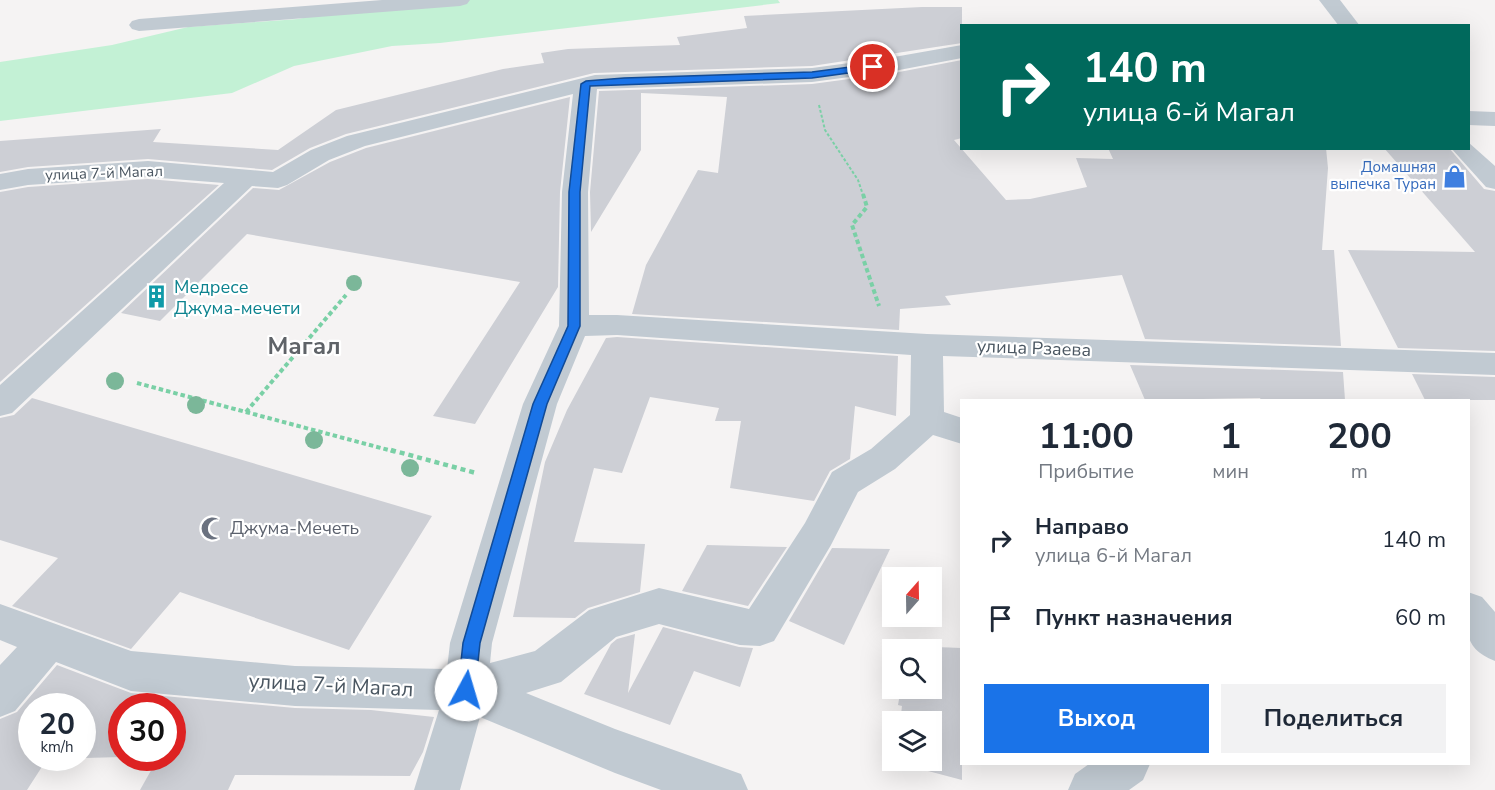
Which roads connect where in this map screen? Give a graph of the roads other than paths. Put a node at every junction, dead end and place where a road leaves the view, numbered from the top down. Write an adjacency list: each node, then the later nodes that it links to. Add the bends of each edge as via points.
1 (460, 0): 4 (street)
2 (1329, 0): 3 (street)
3 (1348, 24)
4 (139, 25)
5 (960, 51): 6 (street, улица 7-й Магал, via 812,75)
6 (586, 84): 10 (street, улица 7-й Магал, via 356,141 320,155 278,180); 13 (street, via 574,192)
7 (1470, 118): 8 (street)
8 (1495, 119)
9 (1465, 150): 11 (street)
10 (245, 178): 12 (street, улица 7-й Магал, via 148,169); 16 (street)
11 (1495, 181)
12 (0, 182)
13 (574, 326): 14 (street, улица Рзаева, via 617,325); 20 (street, via 540,404 471,643)
14 (927, 345): 15 (street, улица Рзаева); 17 (street)
15 (1495, 364)
16 (0, 404)
17 (944, 426): 20 (street, via 845,482 760,628 740,627 658,606 603,623 546,668)
18 (0, 622): 19 (street, улица 7-й Магал)
19 (49, 640): 20 (street, улица 7-й Магал, via 131,671 295,686); 21 (street)
20 (466, 690): 23 (street); 24 (street, улица 7-й Магал, via 615,751)
21 (0, 697)
22 (1126, 765): 25 (street)
23 (437, 790)
24 (725, 790)
25 (1091, 790)

